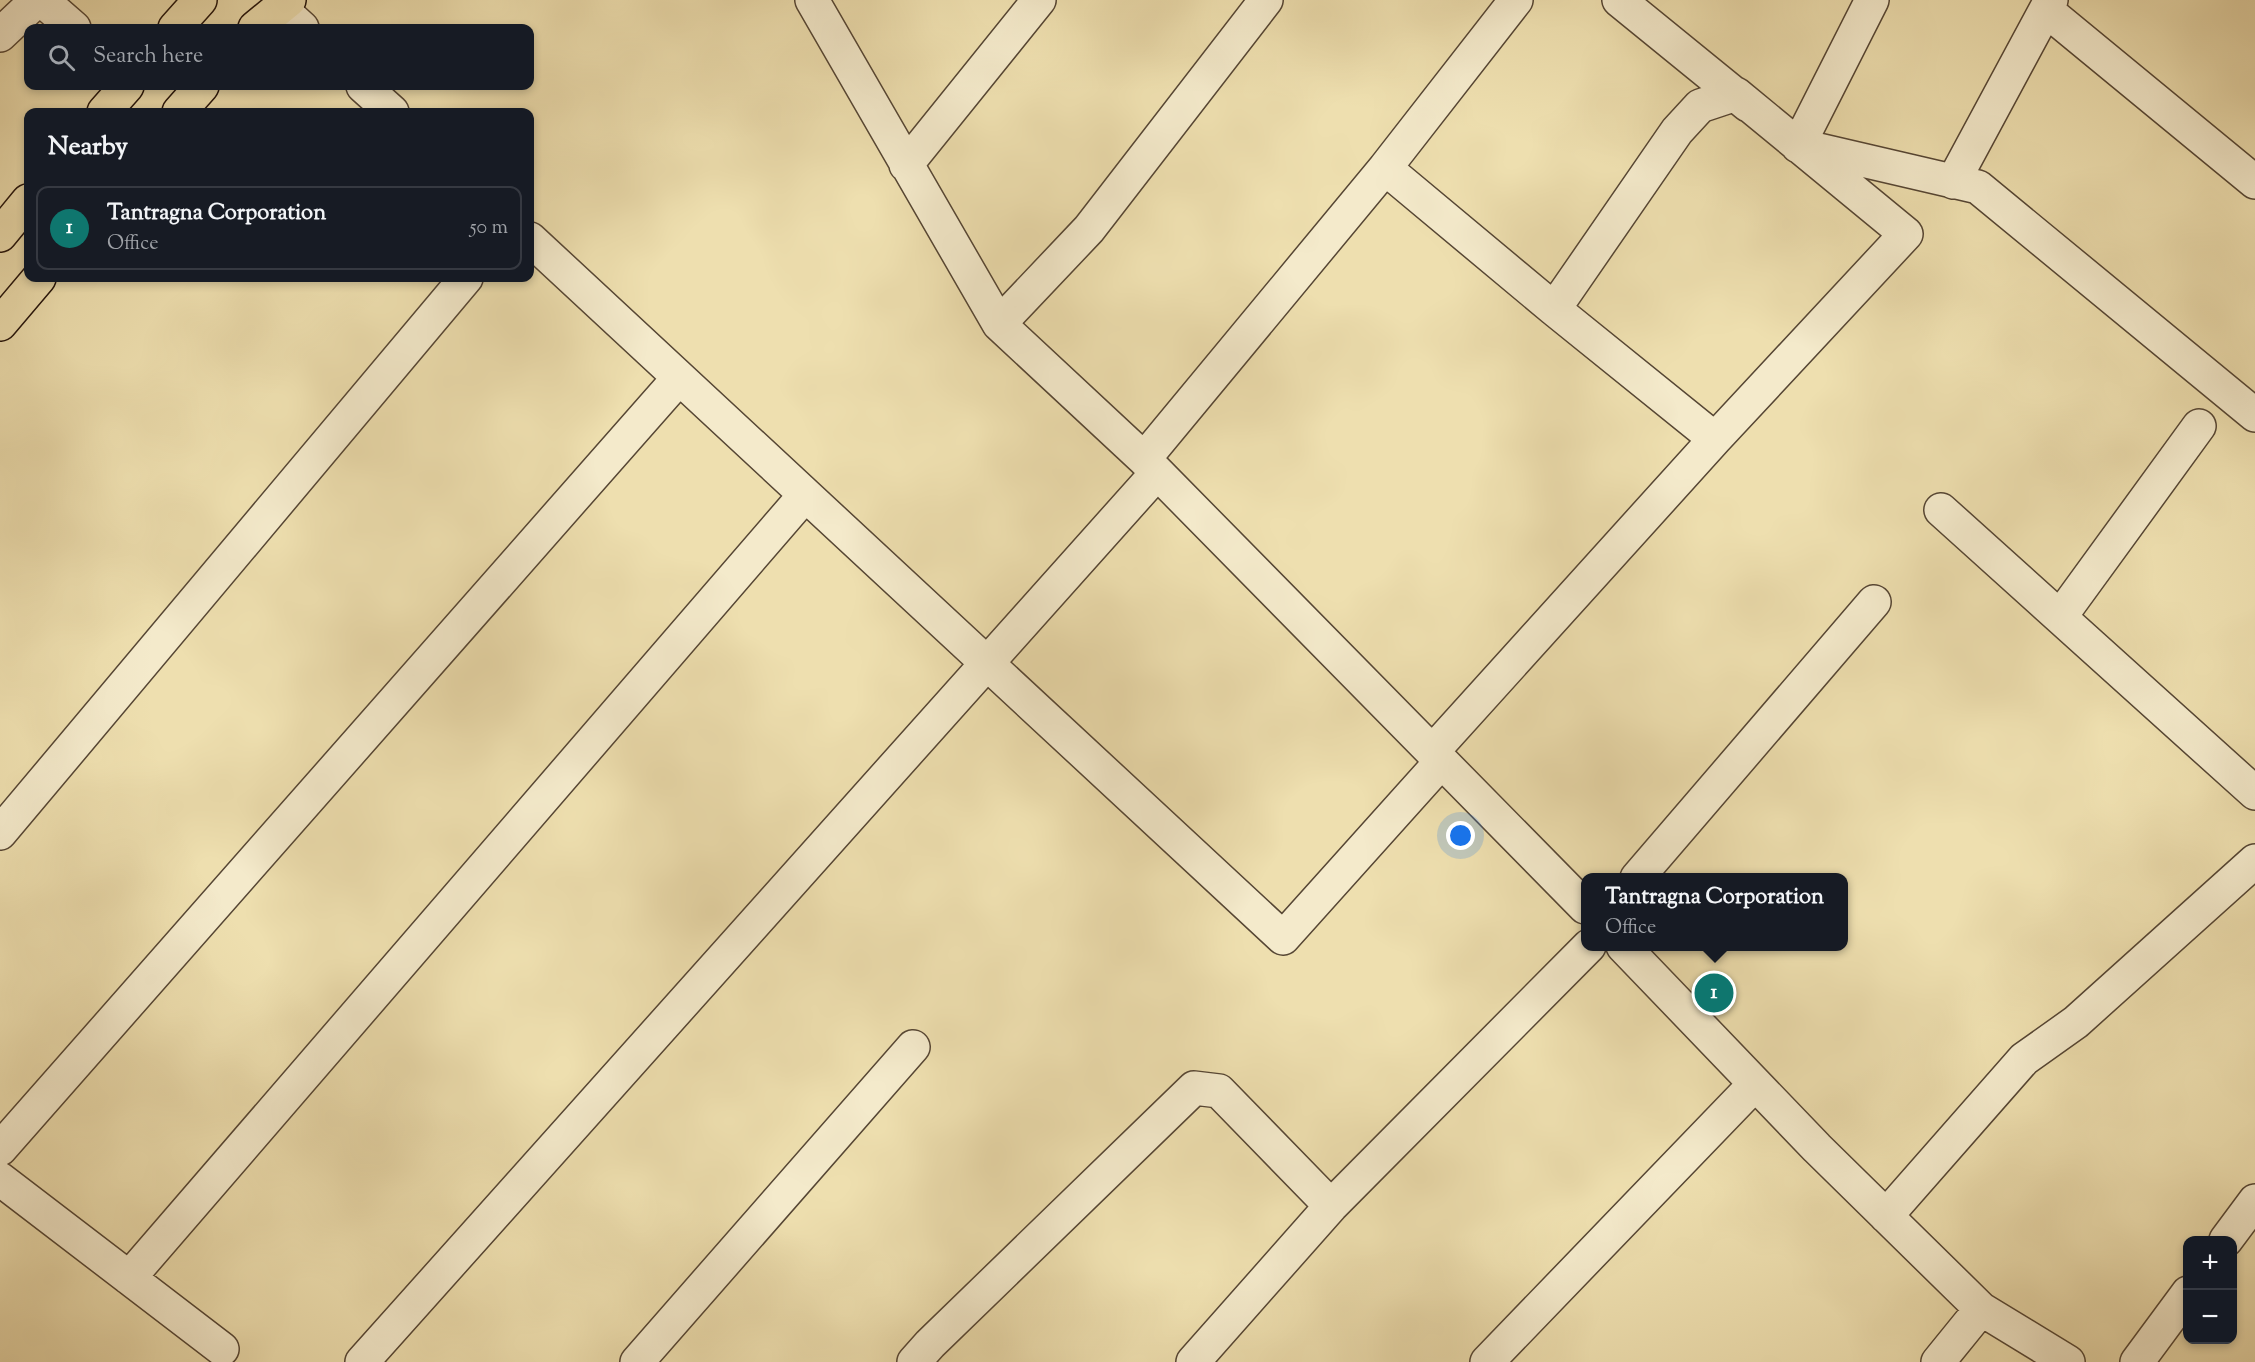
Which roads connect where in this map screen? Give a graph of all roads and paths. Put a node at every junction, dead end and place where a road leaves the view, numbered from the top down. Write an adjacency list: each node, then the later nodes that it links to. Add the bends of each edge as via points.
1 (37, 0): 15 (street)
2 (42, 0): 12 (street)
3 (200, 0): 13 (main road)
4 (812, 0): 23 (street)
5 (1039, 0): 23 (street)
6 (1266, 0): 34 (street, via 1089,229)
7 (1516, 0): 24 (street)
8 (1619, 0): 22 (street)
9 (1872, 0): 22 (street)
10 (2048, 5): 25 (street); 26 (street)
11 (290, 12): 14 (main road)
12 (69, 24)
13 (179, 24)
14 (264, 24)
15 (0, 35)
16 (123, 90): 19 (main road)
17 (198, 90): 20 (main road)
18 (367, 90): 21 (street)
19 (108, 108)
20 (183, 108)
21 (388, 108)
22 (1798, 146): 25 (street); 32 (street, via 1736,94 1700,106 1677,130); 38 (street, via 1906,234)
23 (906, 165): 34 (street)
24 (1385, 168): 32 (street); 39 (street)
25 (1953, 182): 36 (street, via 1978,187)
26 (2255, 182)
27 (24, 206): 28 (main road)
28 (0, 235)
29 (534, 243): 35 (street)
30 (36, 282): 33 (main road)
31 (463, 282): 47 (street)
32 (1554, 309): 38 (street)
33 (0, 324)
34 (999, 324): 39 (street)
35 (679, 378): 40 (street); 55 (street)
36 (2255, 415)
37 (2199, 426): 43 (street)
38 (1715, 439): 45 (street)
39 (1151, 466): 44 (street); 45 (street)
40 (805, 495): 44 (street); 61 (street)
41 (1941, 510): 43 (street)
42 (1874, 602): 49 (street)
43 (2060, 617): 46 (street)
44 (987, 664): 45 (street, via 1283,938); 65 (street)
45 (1436, 757): 50 (street)
46 (2255, 793)
47 (0, 833)
48 (2255, 861): 59 (street, via 2076,1022 2024,1059)
49 (1641, 873)
50 (1581, 903)
51 (1584, 951): 58 (street)
52 (1628, 951): 54 (street)
53 (913, 1047): 66 (street)
54 (1755, 1084): 59 (street); 69 (street)
55 (0, 1149)
56 (0, 1179): 61 (street)
57 (2255, 1201): 60 (street)
58 (1331, 1206): 67 (street, via 1219,1091 1194,1088); 68 (street)
59 (1886, 1216): 63 (street)
60 (2229, 1236)
61 (129, 1278): 64 (street)
62 (2183, 1299): 72 (street)
63 (1981, 1309): 70 (street); 71 (street)
64 (222, 1349)
65 (362, 1362)
66 (637, 1362)
67 (914, 1362)
68 (1193, 1362)
69 (1487, 1362)
70 (1938, 1362)
71 (2068, 1362)
72 (2137, 1362)

